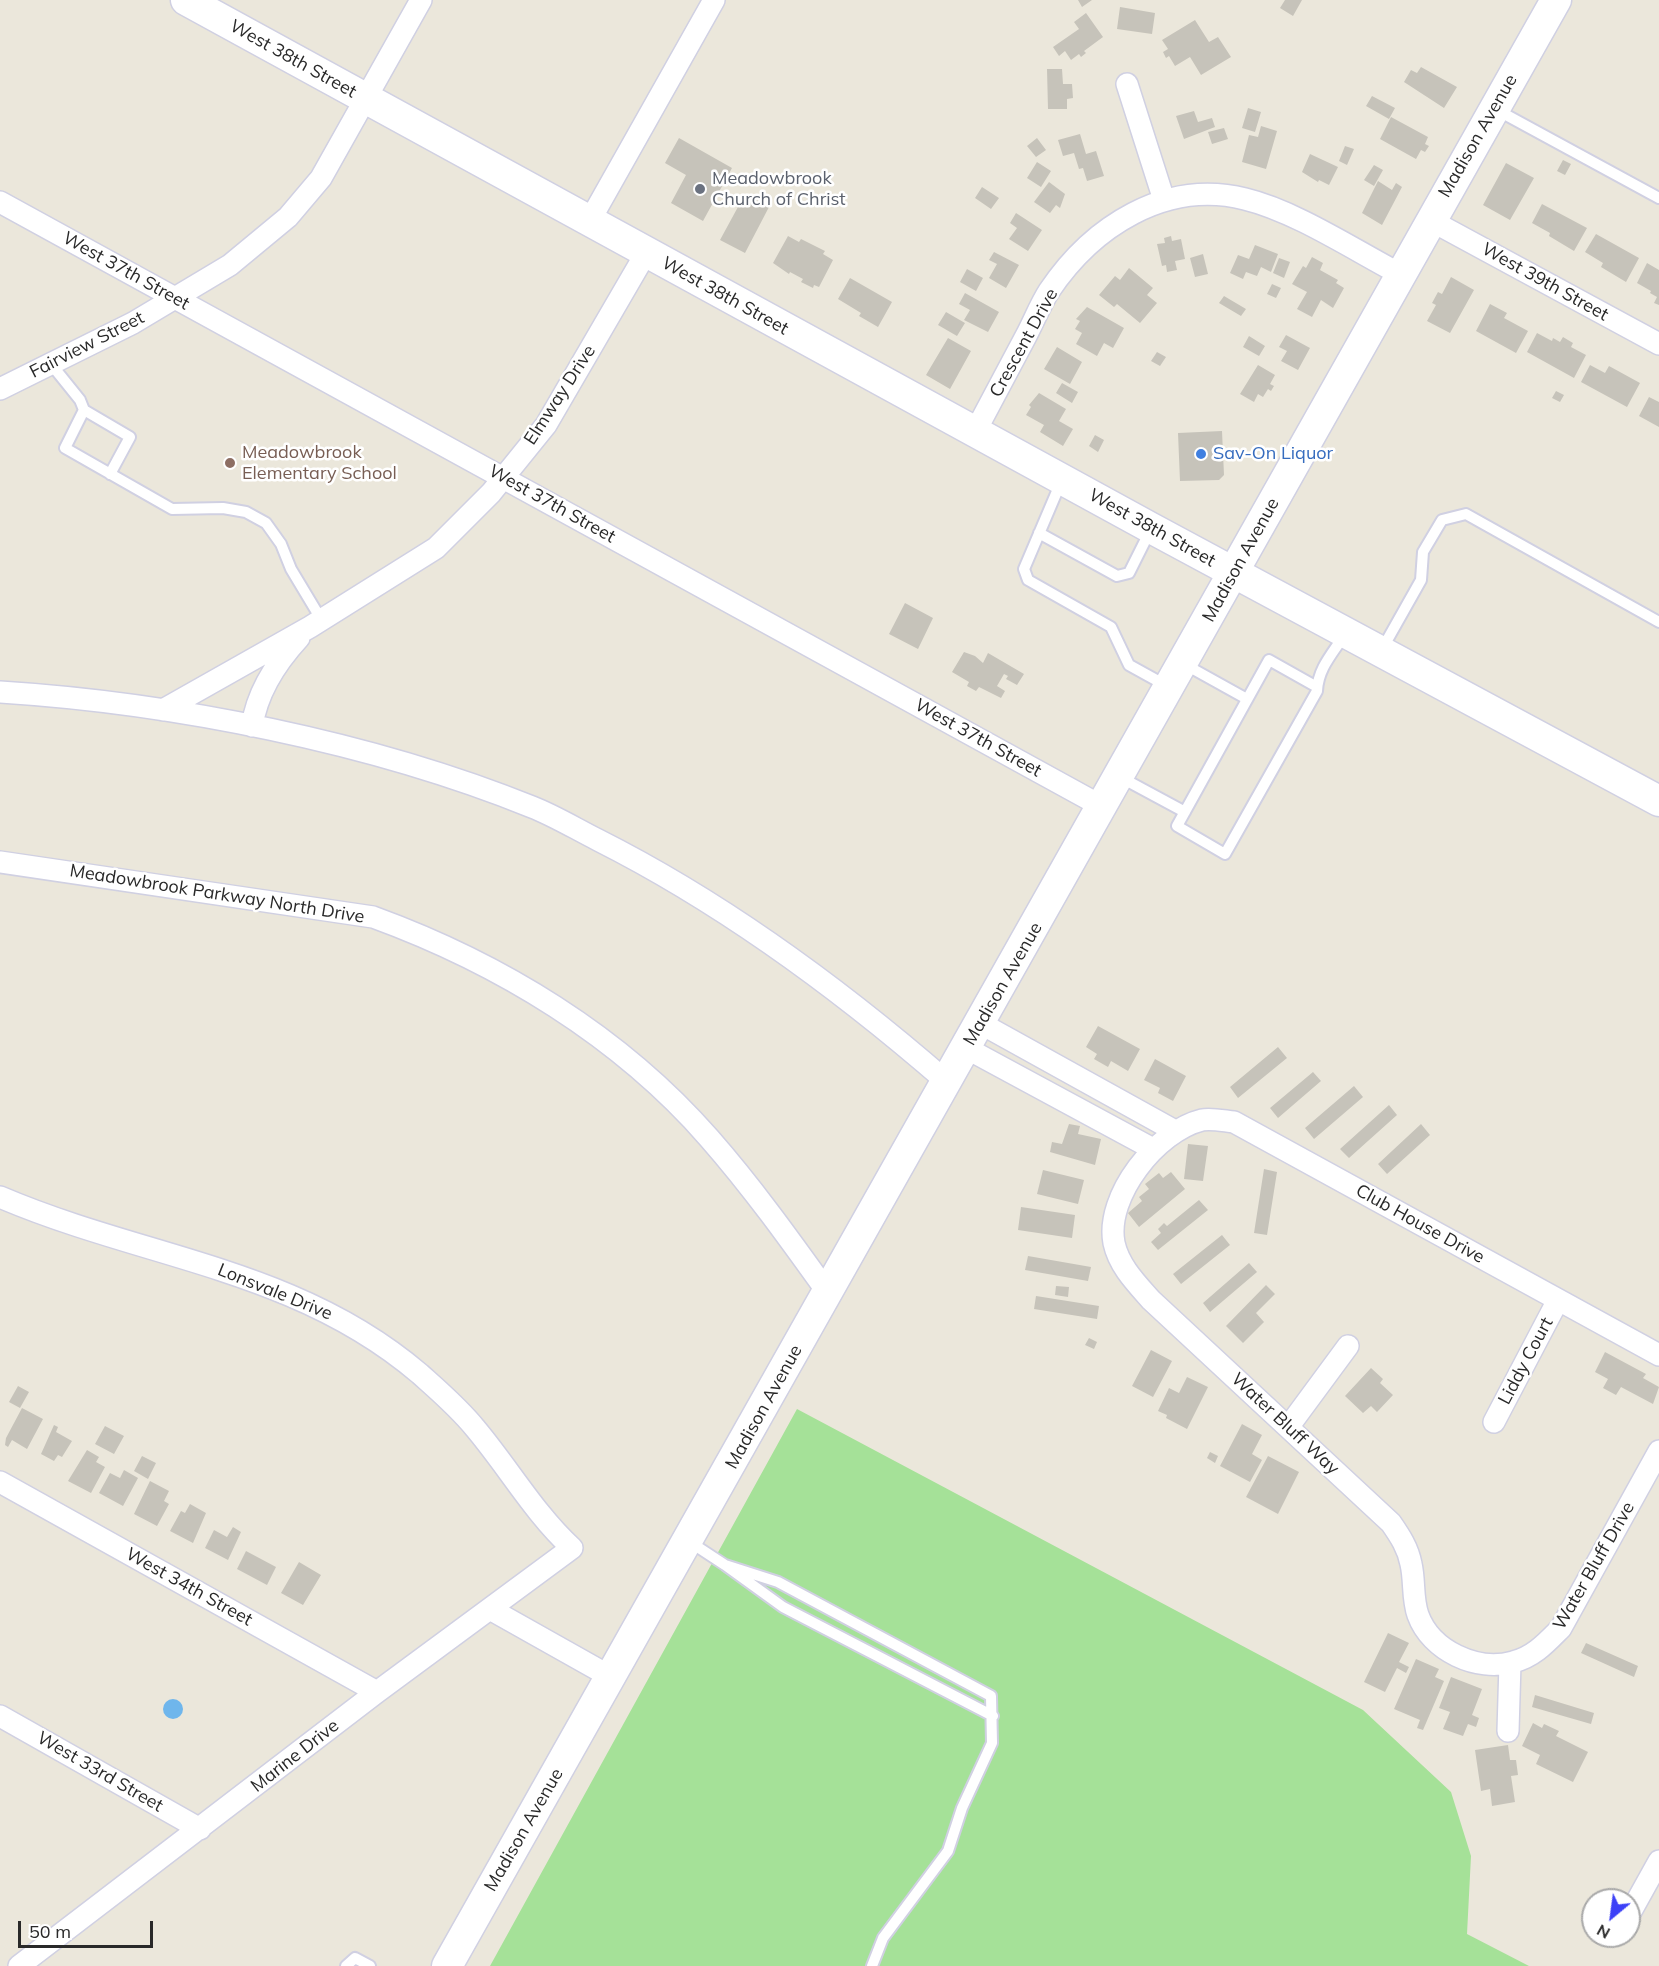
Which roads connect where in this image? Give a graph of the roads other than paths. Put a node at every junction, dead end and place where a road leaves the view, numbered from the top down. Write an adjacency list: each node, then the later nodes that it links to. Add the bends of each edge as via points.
1 (421, 0): 6 (street, Fairview Street)
2 (714, 0): 12 (street)
3 (1556, 0): 7 (street, Madison Avenue)
4 (204, 5): 6 (street, West 38th Street)
5 (1127, 84): 9 (street)
6 (366, 100): 12 (street, West 38th Street); 15 (street, Fairview Street, via 321,178 288,216 230,266)
7 (1494, 108): 8 (lane); 11 (street, Madison Avenue)
8 (1659, 198)
9 (1164, 200): 14 (street, Crescent Drive, via 1196,195 1244,198 1275,208); 20 (street, Crescent Drive, via 1115,222 1092,240 1056,283)
10 (0, 202): 15 (street, West 37th Street)
11 (1430, 220): 14 (street, Madison Avenue); 16 (street, West 39th Street)
12 (589, 222): 13 (street, West 38th Street)
13 (646, 253): 20 (street, West 38th Street); 22 (street, Elmway Drive, via 546,425)
14 (1400, 274): 26 (street, Madison Avenue)
15 (176, 298): 17 (street, Fairview Street); 22 (street, West 37th Street)
16 (1659, 345)
17 (51, 364): 18 (street, Fairview Street); 19 (lane)
18 (0, 389)
19 (84, 410): 21 (lane, via 130,437); 21 (lane, via 64,448)
20 (975, 432): 23 (street, West 38th Street)
21 (110, 474): 28 (lane, via 172,509 223,508 246,512 266,523 281,544)
22 (503, 477): 28 (street, Elmway Drive, via 436,548); 39 (street, West 37th Street)
23 (1062, 479): 24 (street, West 38th Street); 25 (lane)
24 (1151, 528): 25 (lane, via 1129,573 1117,576); 26 (street, West 38th Street)
25 (1039, 533): 31 (lane, via 1024,569 1028,580 1111,627 1129,665)
26 (1234, 573): 29 (street, West 38th Street); 31 (street, Madison Avenue)
27 (1659, 622): 30 (lane, via 1466,514 1442,520 1423,552 1421,580)
28 (315, 623): 35 (street, Elmway Drive); 36 (street, Elmway Drive, via 286,653 267,682)
29 (1346, 633): 30 (street, West 38th Street); 32 (lane, via 1318,675)
30 (1380, 652): 38 (street, West 38th Street)
31 (1177, 676): 34 (lane); 37 (street, Madison Avenue)
32 (1317, 687): 34 (lane, via 1269,660); 40 (lane, via 1225,854 1177,826)
33 (0, 692): 35 (street)
34 (1247, 699): 40 (lane)
35 (163, 710): 36 (street)
36 (252, 726): 43 (street, via 427,769 534,808 635,859 731,915 899,1041)
37 (1120, 777): 39 (street, Madison Avenue); 40 (lane)
38 (1657, 794)
39 (1103, 807): 42 (street, Madison Avenue)
40 (1185, 812)
41 (0, 862): 47 (street, Meadowbrook Parkway North Drive, via 373,917 481,964 551,1004 650,1079 753,1189)
42 (973, 1036): 43 (street, Madison Avenue); 44 (street); 45 (street)
43 (947, 1082): 47 (street, Madison Avenue)
44 (1175, 1131): 45 (street, Club House Drive); 48 (street, Club House Drive, via 1203,1120 1234,1122)
45 (1153, 1149): 52 (street, Water Bluff Way, via 1132,1178 1113,1221 1114,1243 1121,1263 1151,1300)
46 (0, 1197): 56 (street, Lonsvale Drive, via 52,1219 228,1270 311,1303 351,1324 395,1354 452,1404)
47 (828, 1293): 55 (street, Madison Avenue)
48 (1558, 1300): 50 (street, Club House Drive); 51 (street, Liddy Court)
49 (1348, 1346): 52 (street)
50 (1659, 1355)
51 (1494, 1422)
52 (1289, 1426): 59 (street, Water Bluff Way, via 1391,1523 1404,1542 1412,1565 1412,1589 1419,1616 1434,1640 1466,1660 1484,1665)
53 (1659, 1451): 59 (street, Water Bluff Drive, via 1562,1628 1541,1649)
54 (0, 1482): 61 (street, West 34th Street)
55 (689, 1541): 57 (lane); 60 (street, Madison Avenue)
56 (572, 1548): 58 (street, Marine Drive)
57 (725, 1564): 63 (lane, via 783,1607); 63 (lane, via 778,1582 973,1684 991,1696)
58 (490, 1608): 60 (street); 61 (street, Marine Drive)
59 (1510, 1663): 64 (street)
60 (611, 1677): 71 (street, Madison Avenue)
61 (377, 1692): 65 (street, Marine Drive)
62 (0, 1716): 65 (street, West 33rd Street)
63 (993, 1716): 72 (lane, via 992,1743 962,1808 948,1851 883,1938)
64 (1508, 1731)
65 (200, 1829): 68 (street, Marine Drive)
66 (1659, 1861): 67 (street)
67 (1641, 1893)
68 (19, 1966)
69 (346, 1966): 70 (lane, via 355,1958)
70 (370, 1966)
71 (447, 1966)
72 (872, 1966)

